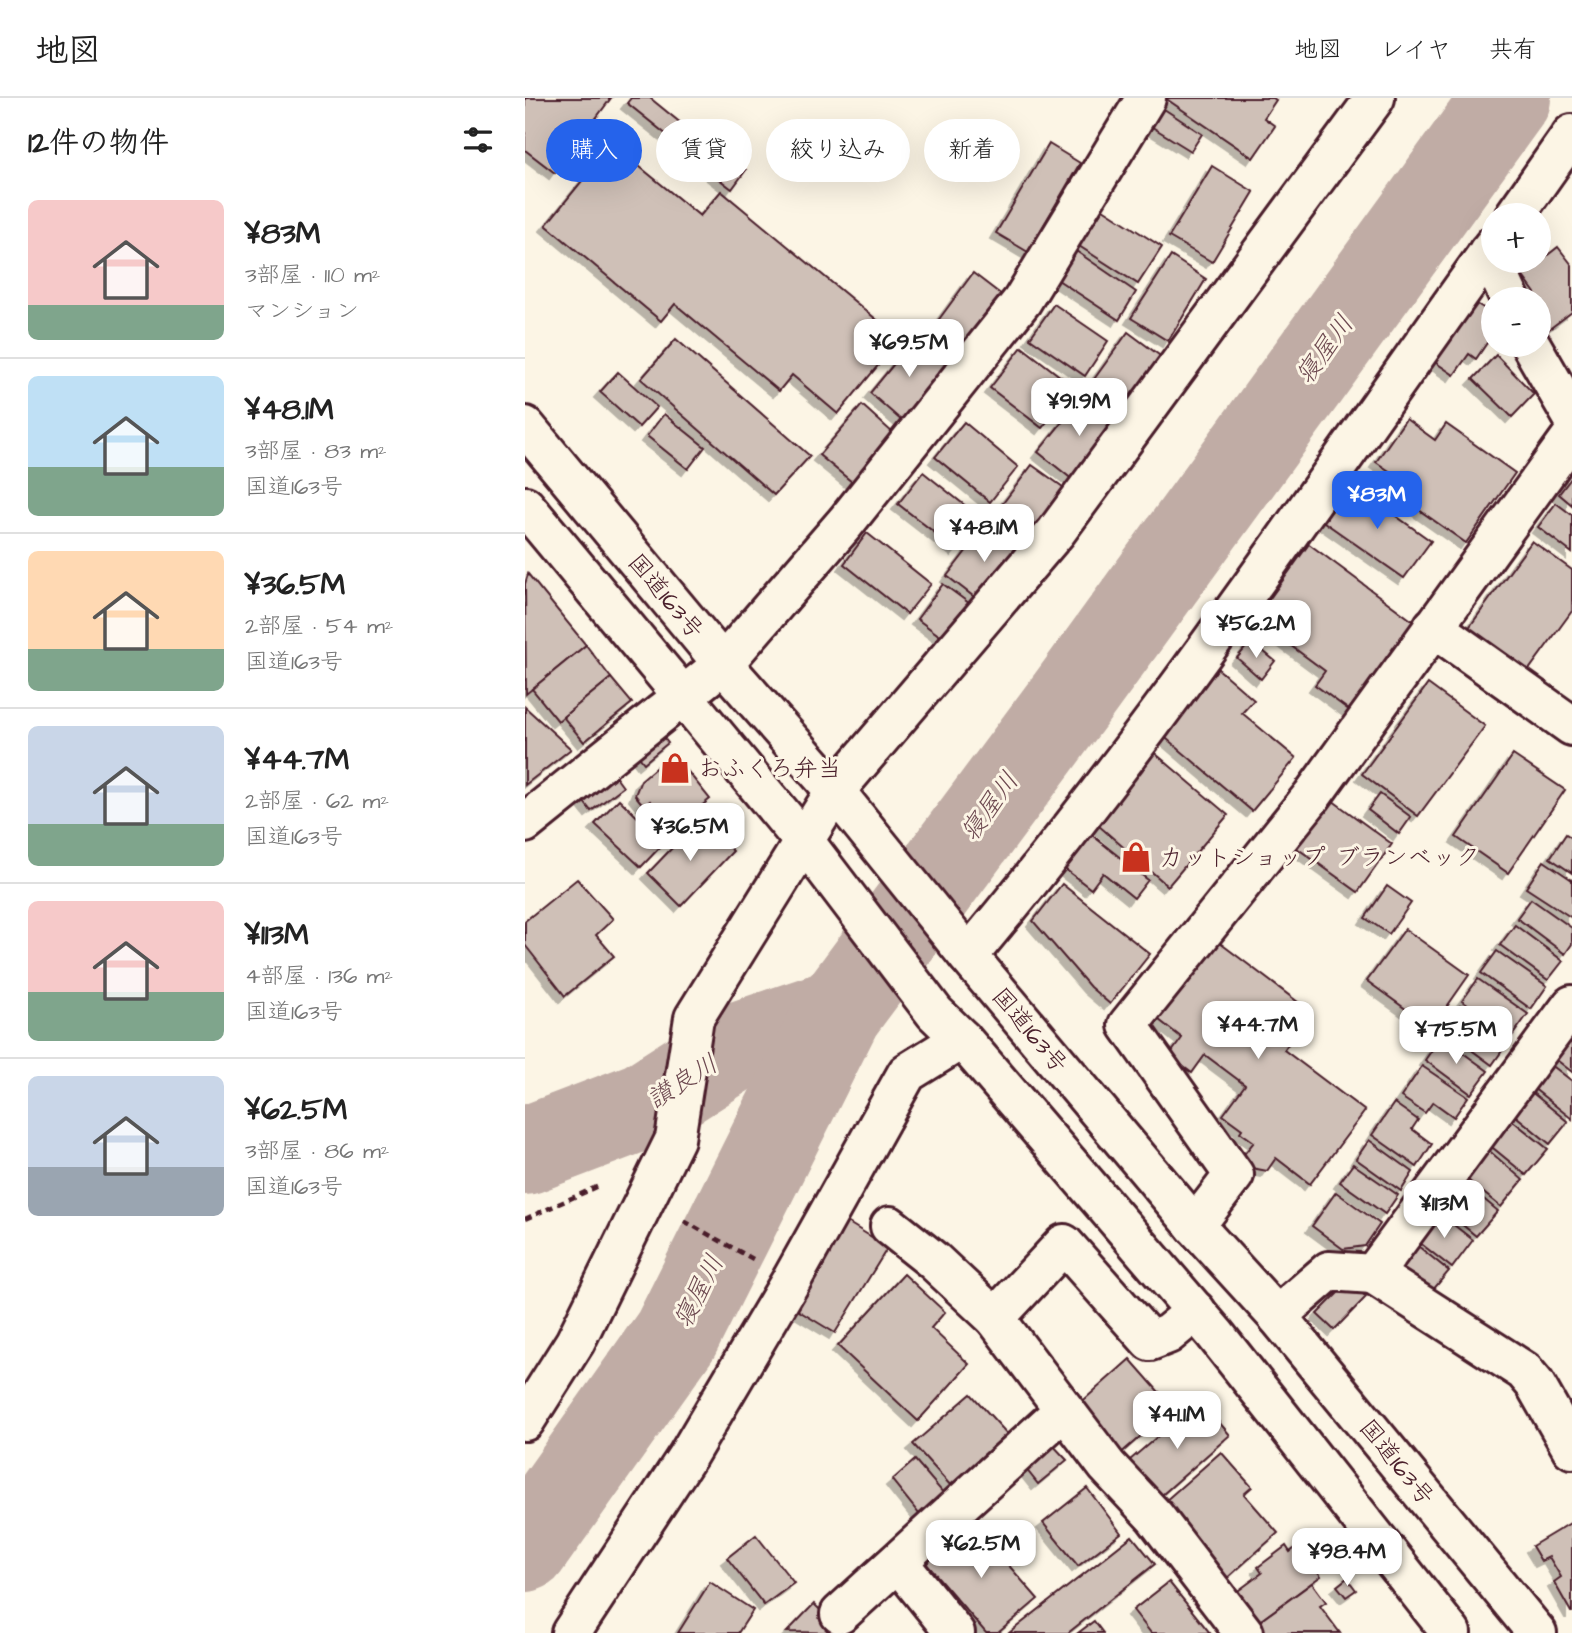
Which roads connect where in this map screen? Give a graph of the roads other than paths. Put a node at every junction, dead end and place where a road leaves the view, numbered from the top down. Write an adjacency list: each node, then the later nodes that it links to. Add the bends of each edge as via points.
1 (1146, 98): 12 (main road, via 1022,301 846,522)
2 (1375, 98): 15 (main road, via 1056,532)
3 (1572, 134): 4 (main road)
4 (1523, 203)
5 (1481, 262): 18 (main road, via 1178,688)
6 (1538, 357): 7 (main road)
7 (1572, 416)
8 (525, 426): 12 (main road, 国道163号)
9 (1572, 436): 11 (main road)
10 (525, 506): 13 (main road)
11 (1433, 627): 14 (main road); 22 (main road, via 1312,796 1128,1025 1234,1175)
12 (723, 664): 13 (main road); 15 (main road, 国道163号)
13 (682, 697): 16 (main road); 17 (main road)
14 (1572, 726)
15 (835, 791): 17 (main road); 18 (main road, 国道163号)
16 (525, 822)
17 (807, 845): 20 (main road, via 935,1013); 28 (main road, via 694,1018 675,1139 575,1342)
18 (968, 956): 22 (main road, 国道163号)
19 (1572, 1005): 23 (main road)
20 (962, 1039): 24 (main road); 32 (main road, via 907,1073 688,1455)
21 (890, 1226): 26 (main road)
22 (1195, 1226): 25 (main road, 国道163号)
23 (1373, 1274): 25 (main road, via 1329,1270); 29 (main road, via 1524,1371)
24 (1196, 1311): 26 (main road, via 1168,1334 1150,1340 1064,1244); 35 (main road)
25 (1277, 1316): 36 (main road, 国道163号)
26 (995, 1318): 27 (main road)
27 (1065, 1410): 30 (main road); 34 (main road)
28 (525, 1421)
29 (1572, 1449)
30 (898, 1562): 31 (main road); 33 (main road)
31 (840, 1614)
32 (571, 1633)
33 (955, 1633)
34 (1244, 1633)
35 (1451, 1633)
36 (1537, 1633)

